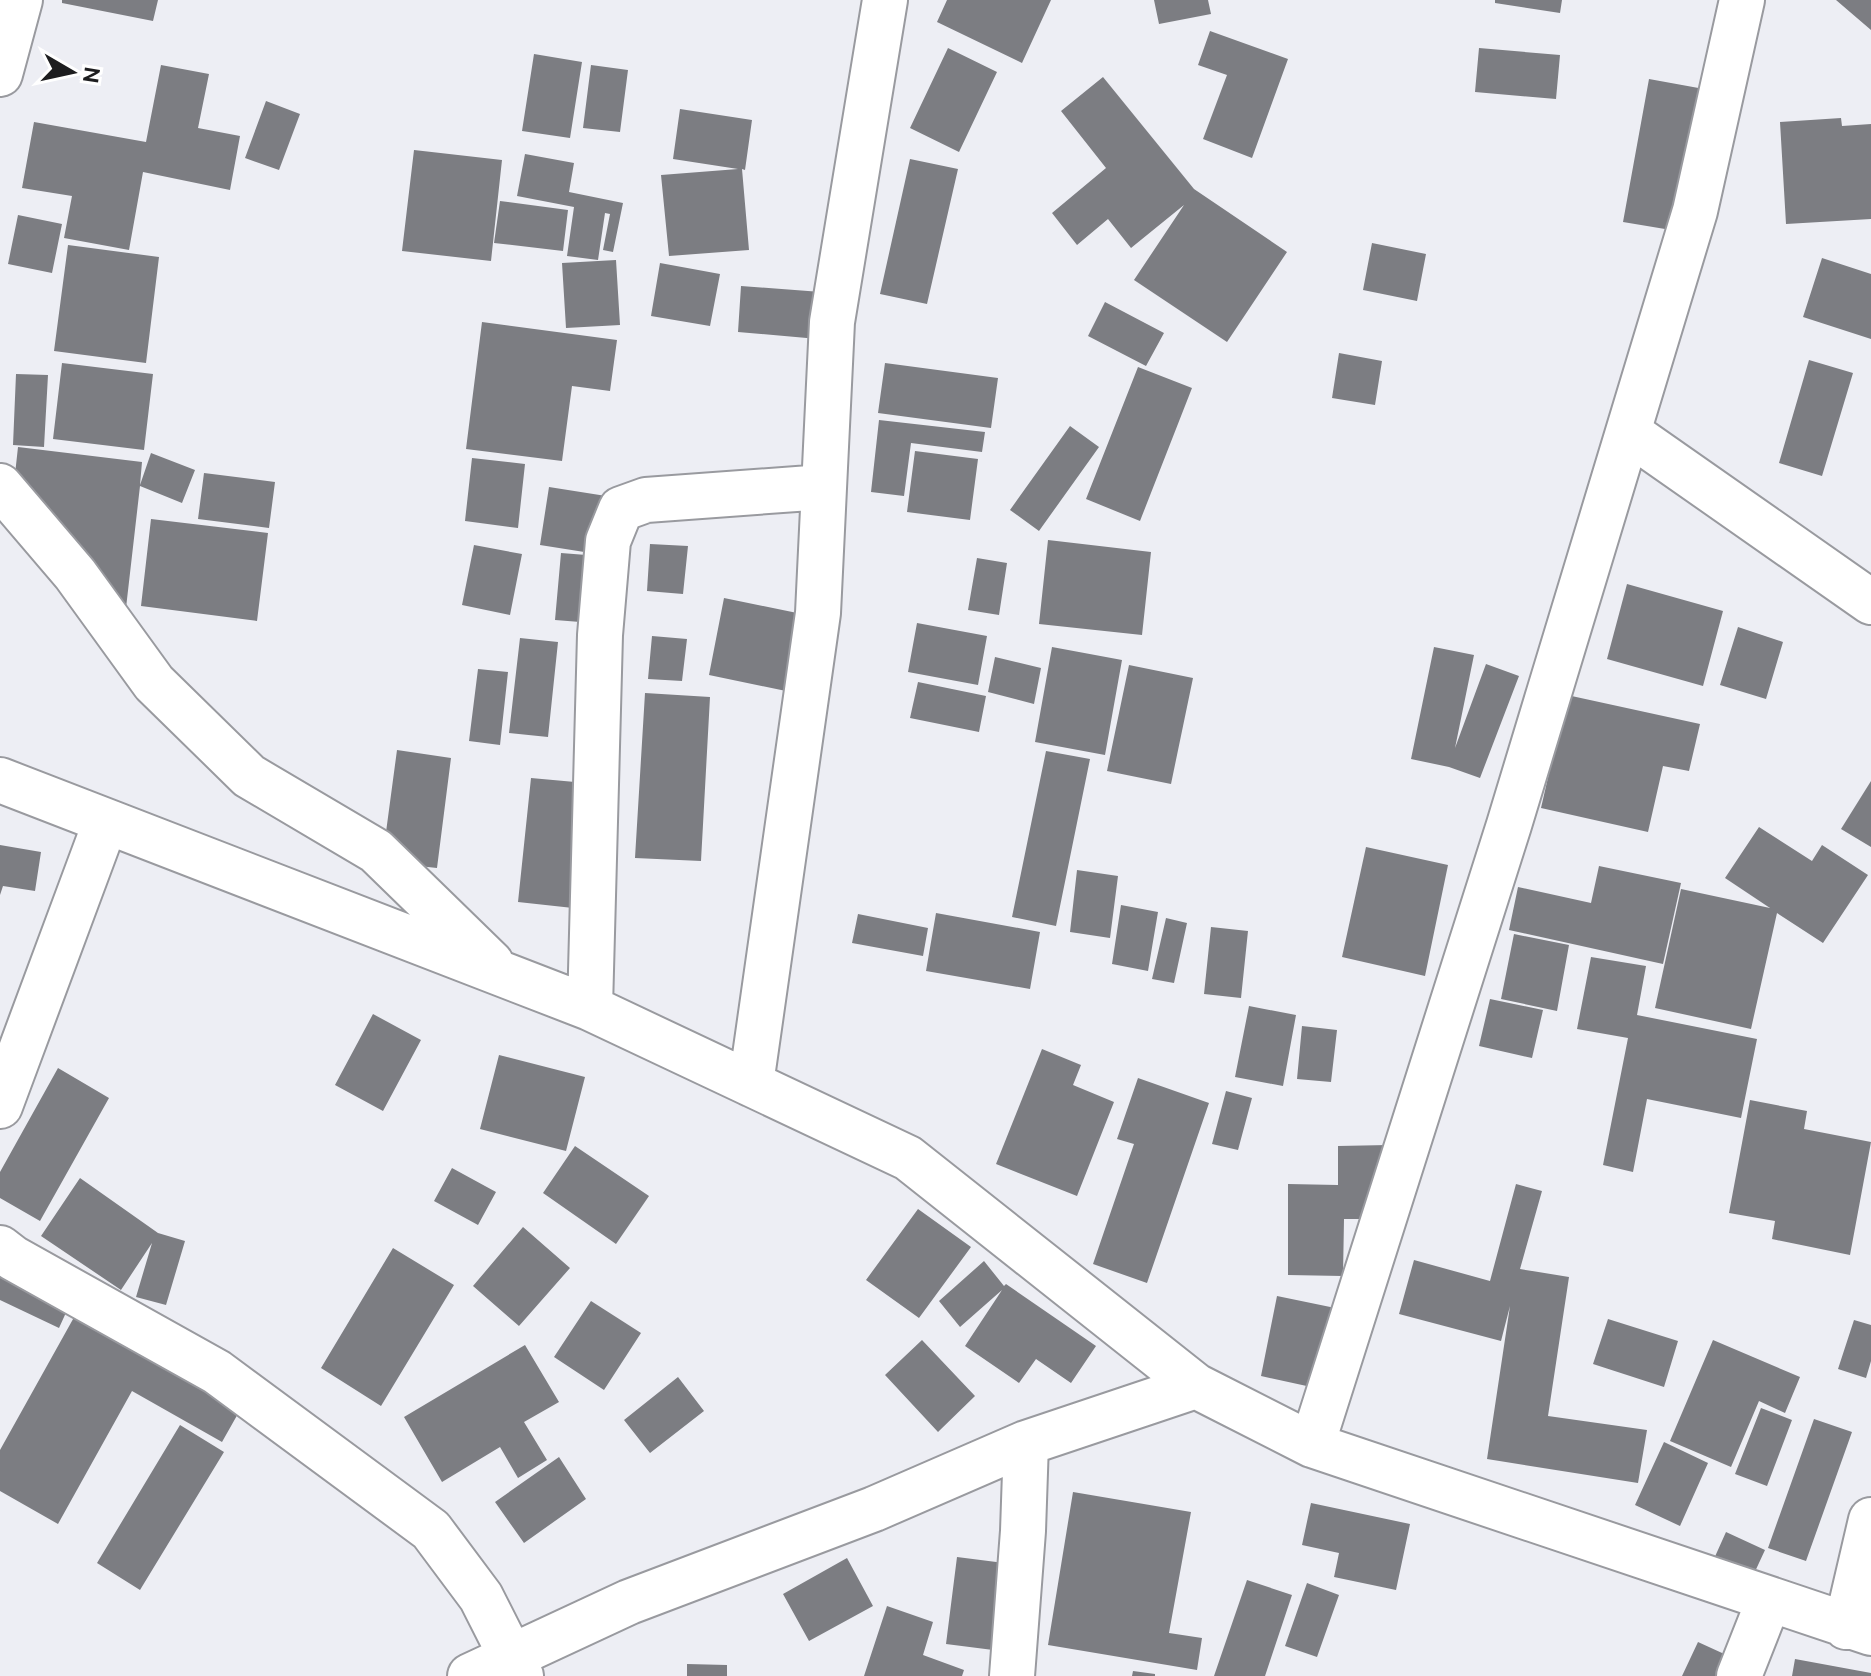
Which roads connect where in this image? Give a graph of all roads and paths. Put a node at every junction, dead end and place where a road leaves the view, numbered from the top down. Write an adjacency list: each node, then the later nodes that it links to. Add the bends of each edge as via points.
1 (20, 0): 4 (street)
2 (885, 0): 7 (street, via 832,322)
3 (1742, 0): 5 (street, via 1695,211)
4 (0, 74)
5 (1628, 432): 8 (street); 18 (street)
6 (0, 486): 11 (street, via 75,574 154,683 249,776 376,851)
7 (824, 487): 12 (street, via 646,500 621,509 608,541 600,635); 13 (street, via 818,613)
8 (1871, 602)
9 (0, 780): 10 (street)
10 (106, 821): 11 (street); 14 (street)
11 (504, 976): 12 (street)
12 (590, 1008): 13 (street)
13 (751, 1084): 16 (street, via 908,1158)
14 (0, 1106)
15 (0, 1248): 22 (street, via 217,1372 431,1530 481,1597)
16 (1196, 1386): 17 (street); 18 (street)
17 (1026, 1443): 22 (street, via 874,1509 629,1602); 24 (street)
18 (1312, 1445): 20 (street)
19 (1871, 1520): 21 (street)
20 (1769, 1600): 21 (street); 25 (street)
21 (1858, 1630)
22 (516, 1667): 23 (street)
23 (470, 1676)
24 (1012, 1676)
25 (1739, 1676)

